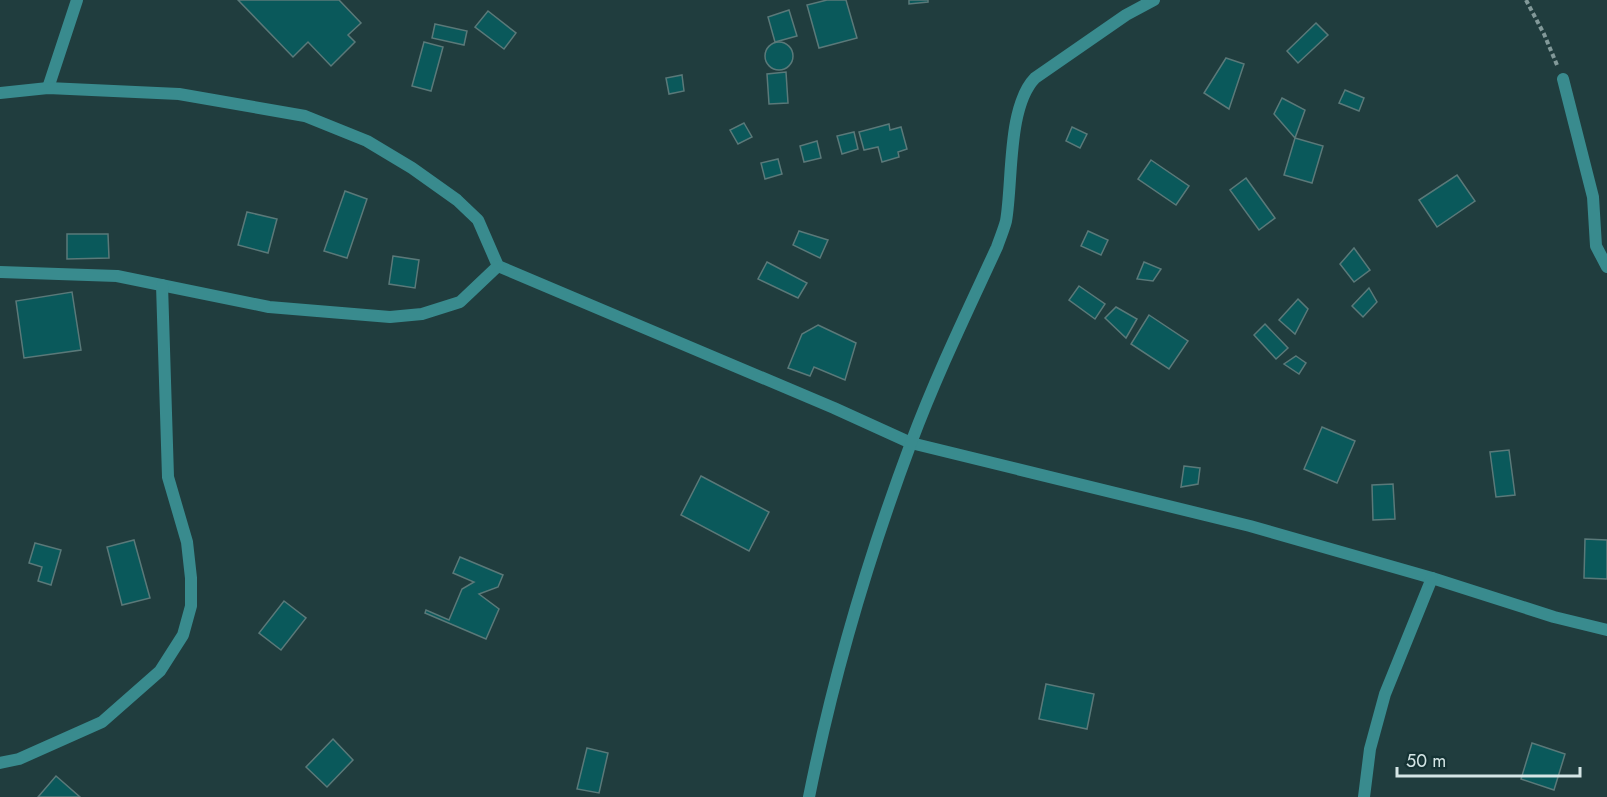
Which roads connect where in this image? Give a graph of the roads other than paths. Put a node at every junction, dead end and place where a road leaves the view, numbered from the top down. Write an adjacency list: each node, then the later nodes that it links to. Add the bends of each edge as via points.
1 (77, 0): 4 (street)
2 (1154, 0): 10 (street, via 1126,15 1029,85 1017,118 1005,221 997,247)
3 (1563, 79): 7 (street, via 1593,196 1596,246)
4 (48, 88): 5 (street); 6 (street, via 179,94 305,116 367,141 457,200 478,220)
5 (0, 93)
6 (498, 266): 9 (street, via 460,302 422,314 390,317 269,307); 10 (street)
7 (1607, 267)
8 (0, 272): 9 (street, via 117,276)
9 (162, 285): 13 (street, via 168,477 187,542 191,578 191,606 183,635 160,671 102,722 19,759)
10 (911, 443): 11 (street, via 1250,526); 14 (street, via 864,579 824,721)
11 (1432, 578): 12 (street); 15 (street, via 1385,694 1370,748)
12 (1607, 630)
13 (0, 763)
14 (809, 797)
15 (1364, 797)

